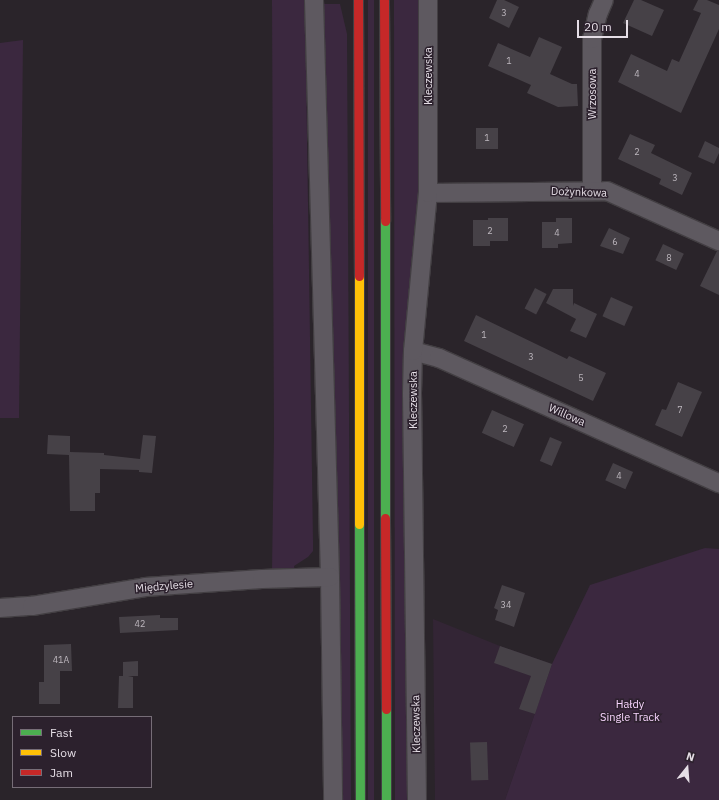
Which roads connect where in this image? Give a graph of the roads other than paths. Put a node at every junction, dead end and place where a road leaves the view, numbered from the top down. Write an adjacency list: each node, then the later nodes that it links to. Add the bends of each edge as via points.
1 (314, 0): 11 (street)
2 (358, 0): 14 (main road)
3 (384, 0): 15 (main road)
4 (428, 0): 7 (street, Kleczewska)
5 (604, 0): 6 (street, Wrzosowa, via 592,39)
6 (592, 190): 7 (street, Dożynkowa); 8 (street, Dożynkowa, via 620,196)
7 (428, 193): 9 (street, Kleczewska)
8 (719, 241)
9 (413, 351): 10 (street, Willowa, via 439,358); 16 (street, Kleczewska)
10 (719, 482)
11 (330, 577): 12 (street, Międzylesie, via 145,587 32,606); 13 (street)
12 (0, 608)
13 (333, 800)
14 (360, 800)
15 (386, 800)
16 (417, 800)

